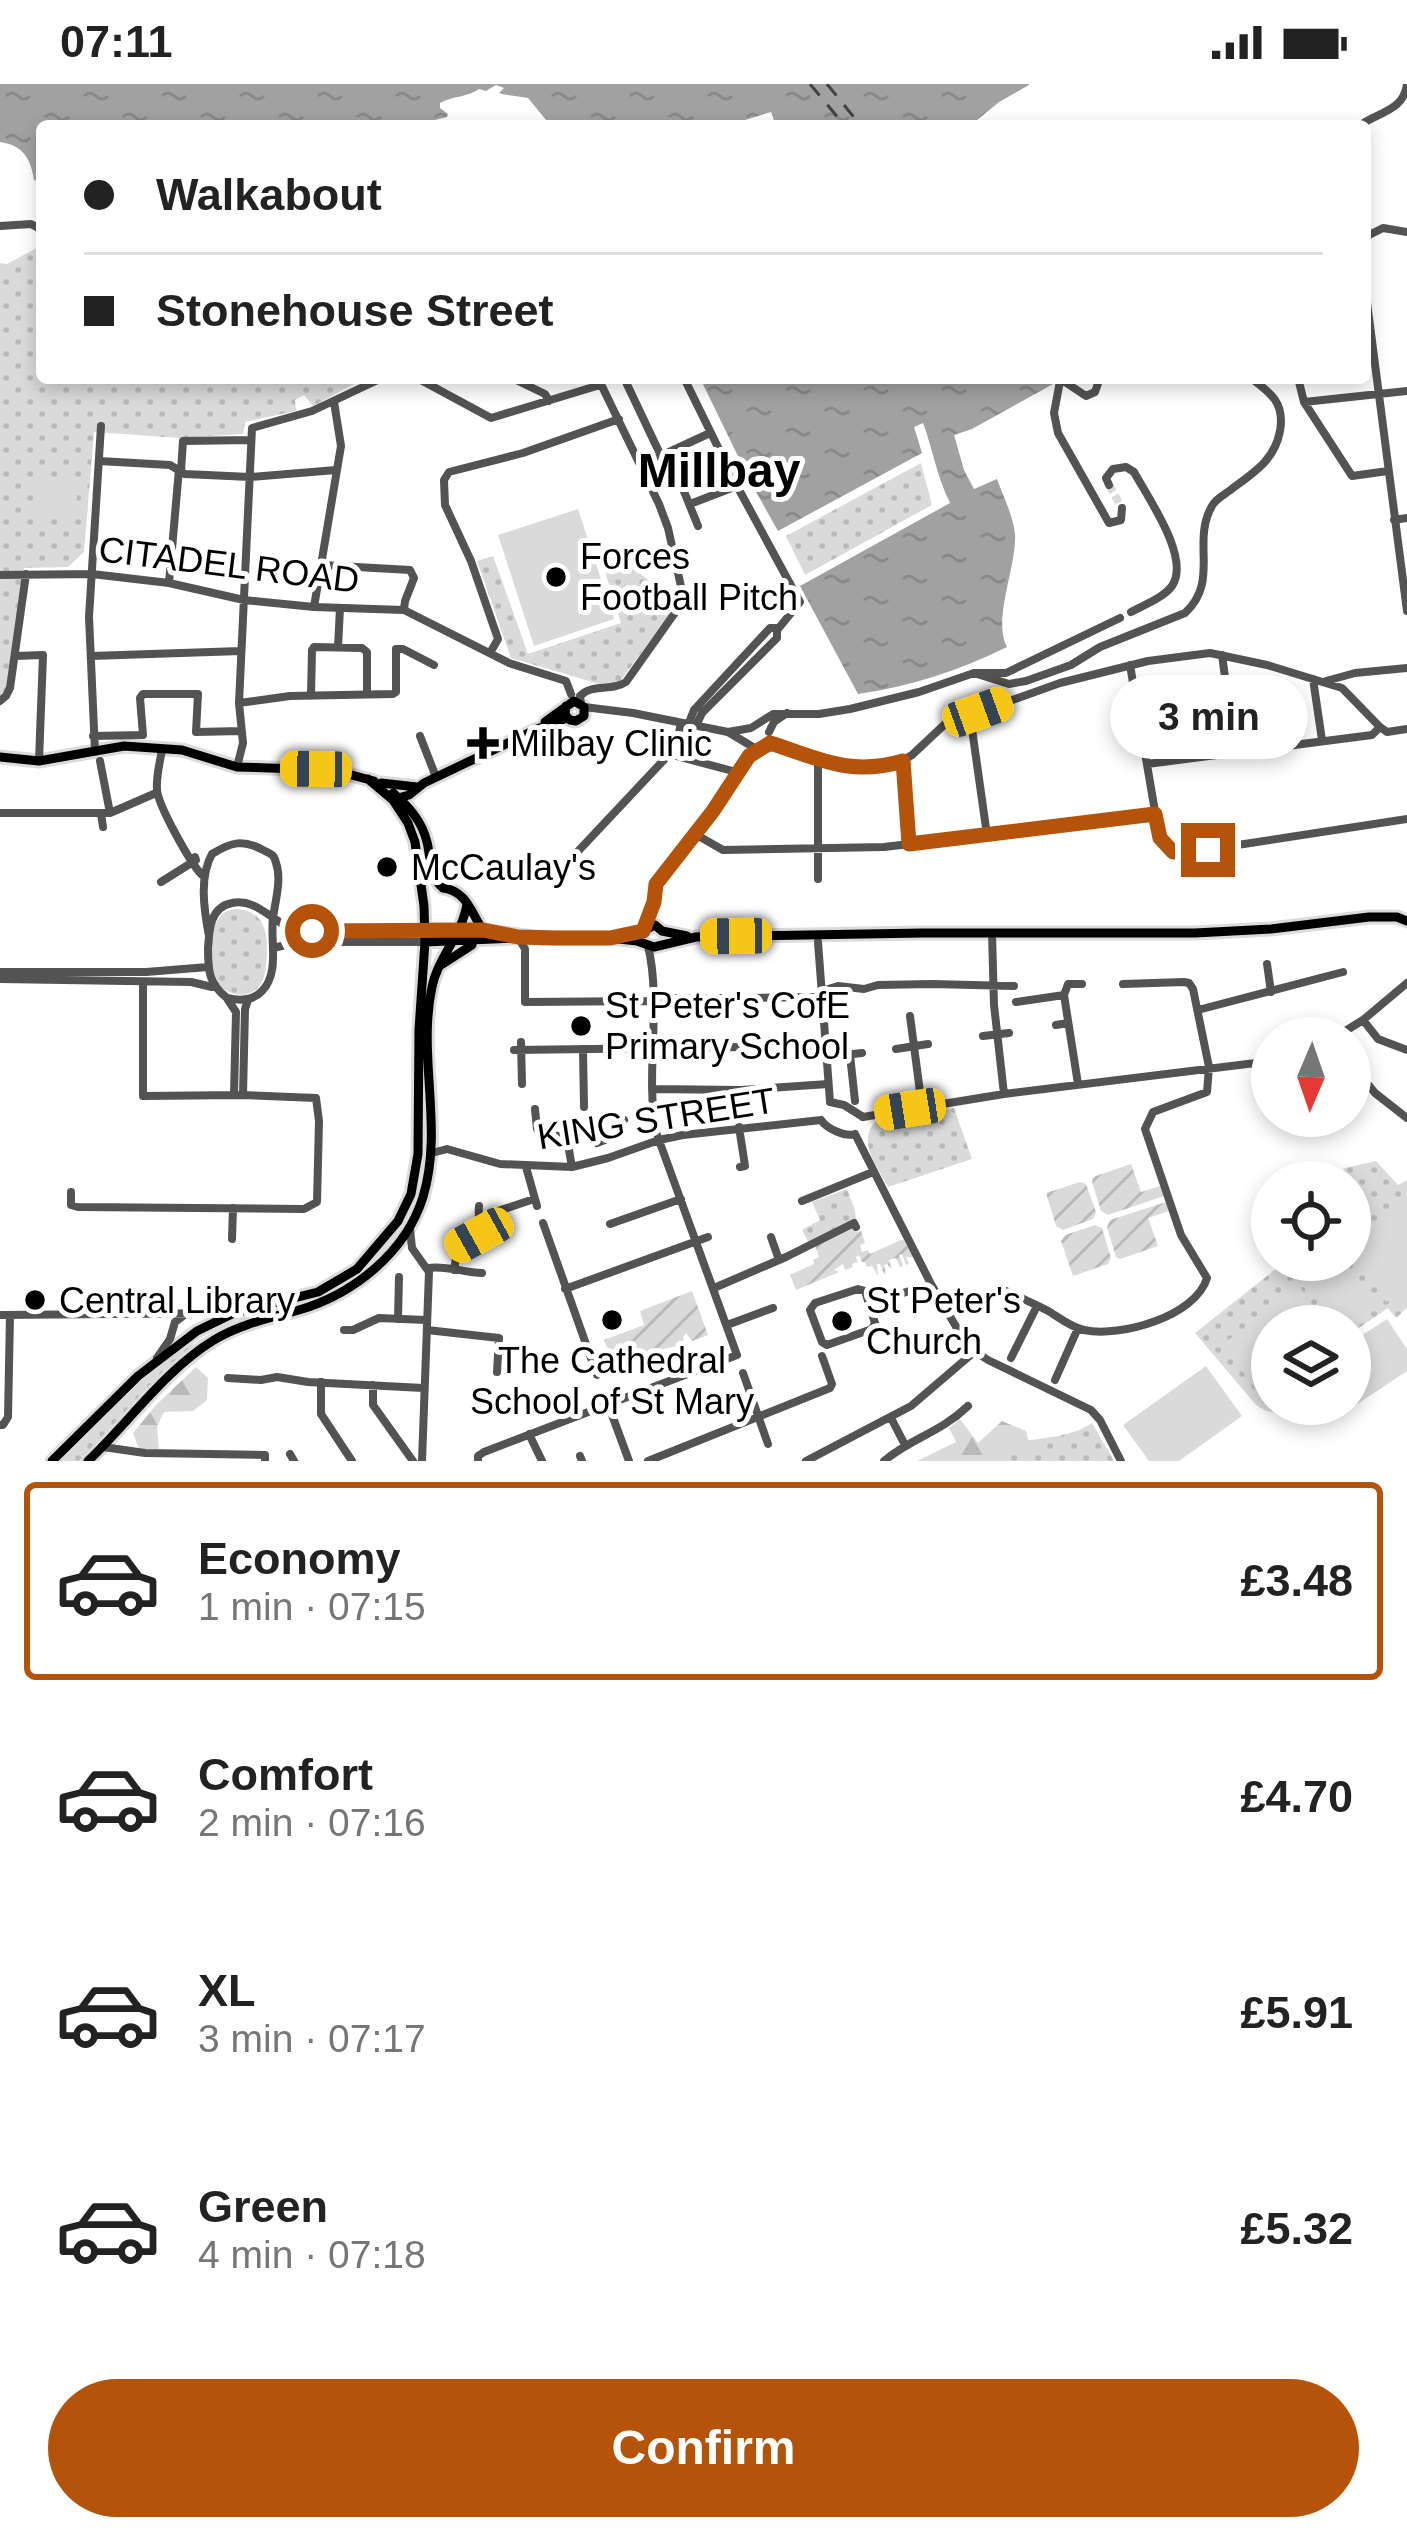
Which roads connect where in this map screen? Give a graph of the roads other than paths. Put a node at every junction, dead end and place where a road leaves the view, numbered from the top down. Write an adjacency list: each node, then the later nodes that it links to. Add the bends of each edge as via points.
1 (1406, 84): 2 (street, via 1400,104)
2 (1367, 120)
3 (0, 226): 4 (street)
4 (36, 226)
5 (1371, 232): 6 (street)
6 (1407, 232)
7 (1371, 337): 21 (street)
8 (369, 384): 23 (street)
9 (428, 384): 22 (street, via 491,418)
10 (524, 384): 22 (street)
11 (591, 384): 22 (street)
12 (601, 384): 25 (street)
13 (624, 384): 29 (street)
14 (687, 384): 27 (street)
15 (1059, 384): 38 (street, via 1058,433 1109,524 1121,520)
16 (1068, 384): 17 (street, via 1086,396)
17 (1098, 384)
18 (1258, 384): 64 (street, via 1278,400 1279,437 1270,458 1210,508 1201,593 1185,613 1026,681)
19 (1300, 384): 24 (street)
20 (1407, 391): 21 (street)
21 (1378, 395): 24 (street); 33 (street)
22 (549, 400)
23 (334, 401): 28 (street, via 251,428); 32 (street)
24 (1304, 402): 33 (street, via 1352,476)
25 (619, 418): 57 (street, via 444,480 445,506 498,639); 68 (street, via 668,528 684,600 626,682)
26 (101, 426): 30 (street)
27 (710, 433): 29 (street); 36 (street)
28 (251, 440): 31 (street, via 183,440); 34 (street)
29 (660, 457): 37 (street)
30 (99, 461): 31 (street); 44 (street)
31 (180, 470): 34 (street); 46 (street)
32 (336, 470): 34 (street); 42 (street)
33 (1388, 471): 40 (street)
34 (250, 477): 48 (street)
35 (1109, 485): 53 (street, via 1113,469 1134,472 1177,559 1170,588)
36 (737, 486): 37 (street); 78 (street, via 800,602 777,638)
37 (690, 504): 41 (street)
38 (1122, 508)
39 (1407, 518): 40 (street)
40 (1394, 520): 47 (street)
41 (698, 526)
42 (321, 565): 49 (street); 51 (street, via 410,570)
43 (26, 574): 44 (street, CITADEL ROAD); 45 (street, CITADEL ROAD); 59 (street)
44 (92, 574): 46 (street, CITADEL ROAD); 60 (street)
45 (0, 575)
46 (169, 584): 48 (street, CITADEL ROAD)
47 (1405, 585): 52 (street)
48 (244, 600): 49 (street, CITADEL ROAD); 56 (street)
49 (314, 607): 50 (street, CITADEL ROAD)
50 (340, 608): 51 (street, CITADEL ROAD); 55 (street)
51 (404, 610): 57 (street, CITADEL ROAD)
52 (1407, 611)
53 (1131, 612)
54 (1120, 618): 64 (street, via 1012,671)
55 (338, 647): 70 (street, via 312,650); 71 (street, via 367,652)
56 (242, 651): 60 (street); 73 (street)
57 (490, 652): 74 (street, CITADEL ROAD, via 566,681)
58 (1222, 655): 62 (street); 66 (street); 90 (street)
59 (15, 656): 72 (street); 94 (street, via 43,656)
60 (91, 656): 84 (street)
61 (434, 665): 71 (street, via 396,649 396,692)
62 (1130, 665): 77 (street); 97 (street)
63 (1407, 668): 65 (street)
64 (974, 673): 76 (street, via 871,705)
65 (1343, 676): 67 (street); 69 (street)
66 (1313, 679): 67 (street); 87 (street)
67 (1325, 682): 69 (street)
68 (598, 688): 74 (street, via 579,684); 75 (street, via 583,692)
69 (1342, 688): 80 (street)
70 (311, 694): 71 (street); 73 (street)
71 (367, 694)
72 (0, 700)
73 (239, 703): 82 (street)
74 (568, 706): 75 (main road, via 574,701); 75 (main road, via 573,722); 100 (main road)
75 (582, 710): 78 (street)
76 (788, 713): 79 (street); 86 (street)
77 (970, 715): 96 (street, via 940,727); 111 (street)
78 (688, 724): 83 (street); 91 (street)
79 (753, 727): 83 (street); 86 (street); 88 (street)
80 (1379, 728): 81 (street); 87 (street)
81 (1407, 729)
82 (241, 731): 84 (street, via 196,732 197,694 143,694 142,735); 98 (street)
83 (728, 732): 88 (street)
84 (93, 736): 92 (street)
85 (420, 736): 100 (street)
86 (769, 738): 88 (street, via 764,748); 95 (street)
87 (1322, 740): 90 (street)
88 (753, 747): 99 (street)
89 (163, 750): 92 (main road, via 124,746); 98 (main road); 103 (street)
90 (1235, 751): 97 (street)
91 (670, 754): 99 (street); 118 (street)
92 (98, 756): 94 (main road); 106 (street, via 110,801)
93 (0, 757): 94 (main road)
94 (39, 761)
95 (818, 761): 96 (street); 113 (street)
96 (903, 761): 112 (street)
97 (1147, 764): 107 (street)
98 (238, 766): 101 (main road)
99 (740, 773): 110 (street)
100 (436, 777): 104 (main road)
101 (368, 779): 102 (main road); 104 (main road)
102 (381, 783): 104 (main road); 104 (main road)
103 (156, 793): 106 (street); 114 (street)
104 (405, 797): 120 (main road, via 425,835 431,875); 123 (main road)
105 (0, 813): 106 (street)
106 (105, 814): 109 (street)
107 (1155, 814): 108 (street, via 1163,843 1179,853); 111 (street)
108 (1407, 819)
109 (103, 827)
110 (695, 834): 113 (street, via 723,850); 121 (street, via 656,884)
111 (987, 835): 112 (street)
112 (909, 844): 113 (street)
113 (818, 848): 117 (street)
114 (191, 858): 115 (street); 116 (street); 119 (street)
115 (208, 860): 116 (street); 124 (street, via 242,842 272,855)
116 (203, 876): 130 (street)
117 (818, 879)
118 (551, 880)
119 (161, 882)
120 (443, 888): 122 (main road); 123 (main road)
121 (654, 902): 127 (street); 135 (street)
122 (467, 903): 128 (main road); 132 (main road)
123 (424, 906): 126 (street); 131 (main road)
124 (273, 919): 126 (street, via 302,931); 130 (street, via 254,905 228,904 215,914); 138 (street)
125 (1406, 922): 129 (main road)
126 (403, 929): 131 (street)
127 (662, 929): 134 (main road); 135 (main road, via 664,937)
128 (459, 930): 131 (main road); 132 (main road); 136 (main road)
129 (992, 933): 134 (main road); 148 (street)
130 (209, 936): 140 (street)
131 (425, 936): 136 (main road); 138 (street); 233 (main road, via 417,1164 398,1221 335,1283)
132 (486, 936): 133 (main road); 136 (main road); 141 (main road)
133 (518, 937): 135 (main road); 156 (street, via 525,1001)
134 (692, 937): 135 (main road)
135 (650, 940): 156 (street)
136 (451, 942): 141 (main road)
137 (818, 942): 152 (street)
138 (273, 948): 155 (street, via 268,983)
139 (1267, 964): 151 (street)
140 (208, 967): 143 (street); 150 (street)
141 (438, 968): 199 (main road, via 429,1013)
142 (1343, 972): 151 (street)
143 (0, 976): 144 (street)
144 (143, 982): 150 (street); 184 (street, via 143,1096)
145 (1407, 983): 160 (street)
146 (1082, 984): 153 (street, via 1068,984)
147 (1123, 984): 158 (street, via 1189,983)
148 (994, 986): 149 (street); 152 (street, via 838,986); 164 (street)
149 (1014, 986)
150 (214, 987): 154 (street)
151 (1271, 992): 158 (street)
152 (822, 994): 156 (street); 172 (street)
153 (1064, 995): 157 (street); 161 (street)
154 (227, 998): 155 (street); 177 (street, via 236,1012)
155 (249, 999): 177 (street)
156 (652, 999): 168 (street)
157 (1016, 1002)
158 (1198, 1010): 176 (street)
159 (910, 1016): 167 (street)
160 (1367, 1017)
161 (1068, 1023): 162 (street); 180 (street)
162 (1056, 1025)
163 (1371, 1030): 171 (street)
164 (1003, 1034): 165 (street); 183 (street)
165 (982, 1036)
166 (928, 1044): 167 (street)
167 (915, 1046): 170 (street); 188 (street)
168 (652, 1048): 169 (street); 172 (street); 181 (street)
169 (584, 1049): 178 (street, via 519,1047); 187 (street)
170 (896, 1049)
171 (1407, 1050)
172 (826, 1052): 174 (street); 179 (street)
173 (862, 1053): 174 (street)
174 (850, 1055): 185 (street)
175 (1251, 1063): 176 (street)
176 (1209, 1067): 180 (street); 240 (street, via 1207,1092 1161,1108 1145,1129 1181,1235 1207,1283 1190,1304 1159,1319 1111,1332)
177 (238, 1082): 184 (street)
178 (521, 1084)
179 (828, 1084): 181 (street); 186 (street)
180 (1078, 1084): 183 (street)
181 (652, 1089): 197 (street)
182 (1371, 1089): 191 (street)
183 (1004, 1094): 188 (street)
184 (238, 1095): 209 (street, via 316,1098 317,1202 304,1209)
185 (855, 1101)
186 (830, 1102): 190 (street); 193 (street)
187 (584, 1107)
188 (922, 1107): 190 (street)
189 (535, 1109): 203 (street, via 537,1129 567,1138)
190 (863, 1117): 195 (street)
191 (1407, 1118)
192 (624, 1120): 196 (street)
193 (821, 1120): 194 (street, KING STREET); 195 (street)
194 (739, 1127): 197 (street, KING STREET); 201 (street)
195 (855, 1134): 204 (street)
196 (610, 1138): 198 (street); 200 (street)
197 (659, 1140): 200 (street, KING STREET); 207 (street)
198 (597, 1143)
199 (432, 1153): 202 (street, KING STREET, via 447,1149); 213 (main road)
200 (618, 1154): 203 (street, KING STREET)
201 (740, 1166)
202 (526, 1167): 203 (street, KING STREET); 210 (street, via 535,1203 495,1211)
203 (572, 1167)
204 (873, 1172): 205 (street, via 807,1200); 226 (street)
205 (809, 1186)
206 (71, 1192): 209 (street, via 75,1207)
207 (681, 1199): 212 (street); 218 (street)
208 (479, 1206): 223 (street, via 482,1230 455,1242)
209 (232, 1208): 217 (street)
210 (494, 1223)
211 (543, 1223): 229 (street)
212 (615, 1225)
213 (410, 1227): 219 (street); 220 (main road)
214 (856, 1227): 221 (street)
215 (708, 1237): 218 (street)
216 (771, 1237): 221 (street)
217 (232, 1239)
218 (695, 1241): 228 (street); 229 (street)
219 (416, 1255): 220 (street); 222 (street)
220 (387, 1257): 244 (main road, via 331,1298)
221 (779, 1259): 228 (street)
222 (428, 1268): 223 (street); 238 (street)
223 (454, 1270): 224 (street)
224 (482, 1273)
225 (399, 1277): 237 (street)
226 (931, 1284): 230 (street); 245 (street)
227 (998, 1287): 231 (street)
228 (714, 1288): 239 (street)
229 (565, 1289): 249 (street)
230 (869, 1305): 230 (street, via 872,1329 821,1342 810,1310 815,1303 858,1288)
231 (1037, 1306): 240 (street); 247 (street)
232 (773, 1308): 239 (street)
233 (234, 1313): 236 (street); 243 (main road)
234 (5, 1315): 235 (street); 261 (street, via 8,1417)
235 (154, 1315): 236 (street); 241 (street)
236 (184, 1315): 241 (street); 243 (street)
237 (398, 1319): 238 (street); 242 (street)
238 (427, 1325): 250 (street, via 499,1338); 256 (street)
239 (727, 1325): 257 (street, via 737,1355)
240 (1078, 1328): 253 (street)
241 (171, 1329): 248 (street)
242 (344, 1330)
243 (197, 1331): 244 (street); 248 (main road)
244 (202, 1348): 262 (main road)
245 (974, 1353): 260 (street); 280 (street, via 1084,1407)
246 (822, 1356): 259 (street, via 830,1388)
247 (1011, 1358)
248 (154, 1364): 270 (main road)
249 (592, 1371)
250 (497, 1372)
251 (743, 1373): 259 (street)
252 (228, 1378): 254 (street)
253 (1055, 1380)
254 (321, 1382): 255 (street); 272 (street, via 321,1414)
255 (374, 1385): 256 (street); 273 (street, via 373,1405)
256 (424, 1388): 273 (street)
257 (608, 1404): 263 (street); 276 (street)
258 (968, 1406): 265 (street)
259 (759, 1416): 264 (street); 277 (street)
260 (891, 1418): 265 (street); 278 (street)
261 (0, 1425)
262 (120, 1430): 266 (main road); 267 (street)
263 (529, 1434): 274 (street, via 484,1451); 275 (street)
264 (768, 1444)
265 (905, 1445): 279 (street)
266 (103, 1447): 267 (street); 271 (main road)
267 (126, 1449): 268 (street)
268 (201, 1458): 269 (street)
269 (265, 1458)
270 (52, 1461)
271 (88, 1461)
272 (352, 1461)
273 (418, 1461)
274 (478, 1461)
275 (542, 1461)
276 (629, 1461)
277 (649, 1461)
278 (806, 1461)
279 (884, 1461)
280 (1121, 1461)

